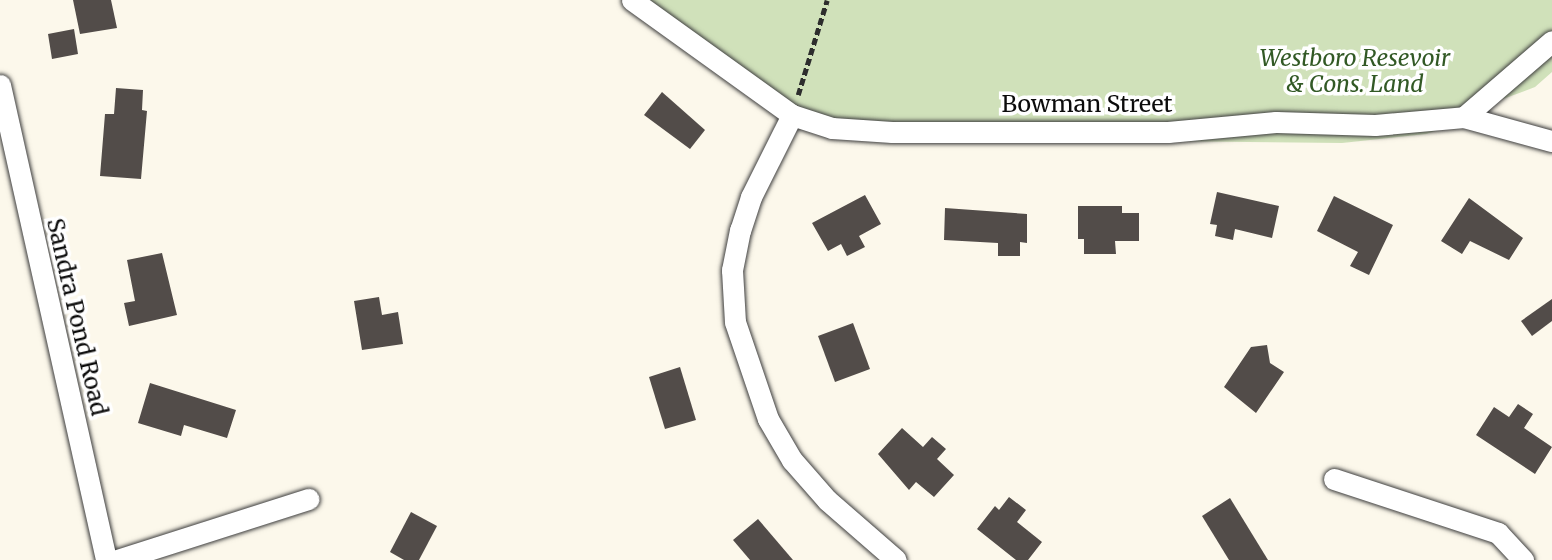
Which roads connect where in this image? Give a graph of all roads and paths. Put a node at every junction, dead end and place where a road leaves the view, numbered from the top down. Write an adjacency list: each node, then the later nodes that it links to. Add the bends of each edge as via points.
1 (632, 0): 5 (street, Bowman Street)
2 (827, 0): 5 (path)
3 (1552, 41): 6 (street)
4 (0, 85): 10 (street, Sandra Pond Road)
5 (792, 115): 6 (street, Bowman Street, via 832,128 892,132 1168,132 1276,122 1375,125); 12 (street, via 740,230 732,270 735,322 768,419 792,460 827,500)
6 (1464, 117): 7 (street)
7 (1552, 141)
8 (1334, 479): 13 (street, via 1498,533)
9 (308, 499): 11 (street)
10 (106, 560)
11 (117, 560)
12 (896, 560)
13 (1524, 560)

